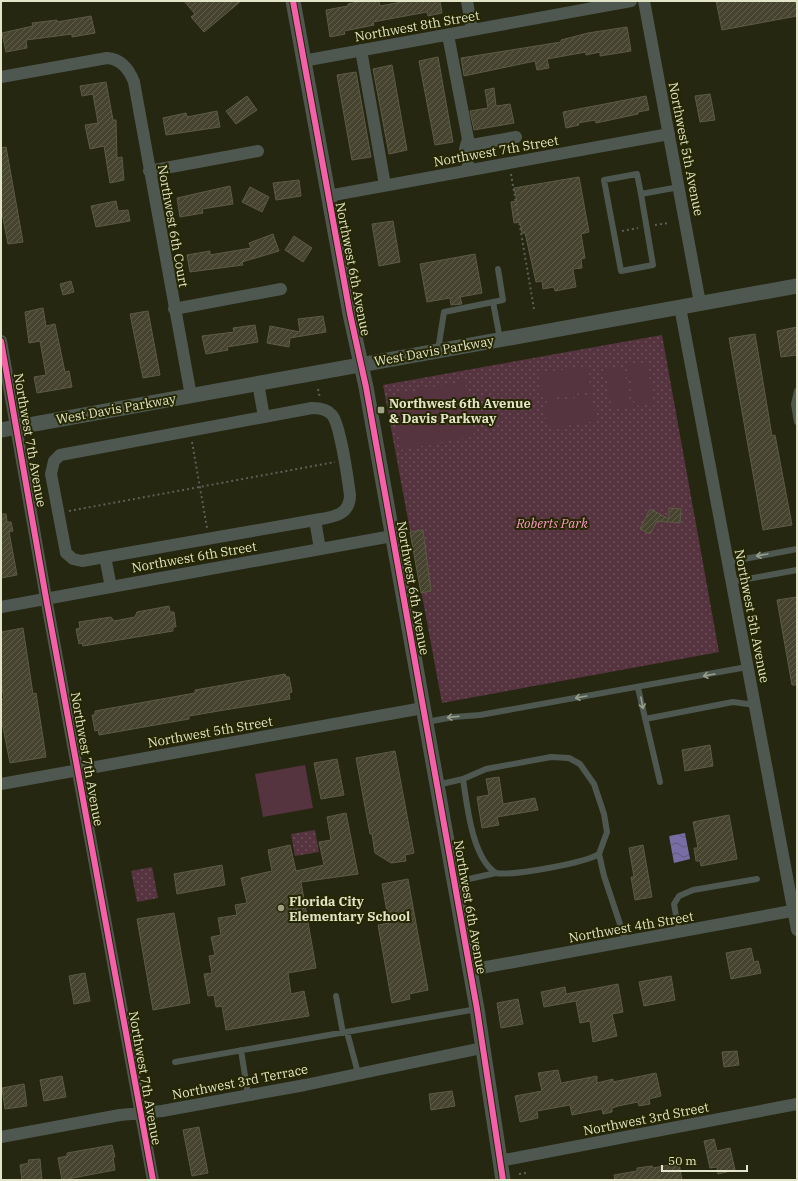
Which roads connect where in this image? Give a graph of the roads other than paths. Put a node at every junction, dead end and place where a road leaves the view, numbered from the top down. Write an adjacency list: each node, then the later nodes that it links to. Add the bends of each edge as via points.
1 (293, 1): 8 (street, Northwest 6th Avenue)
2 (467, 1): 5 (street)
3 (631, 1): 5 (street, Northwest 8th Street)
4 (644, 1): 10 (street, Northwest 5th Avenue)
5 (472, 30): 6 (street, Northwest 8th Street)
6 (448, 34): 7 (street, Northwest 8th Street); 12 (street, via 468,139)
7 (361, 50): 8 (street, Northwest 8th Street); 16 (street)
8 (303, 61): 19 (street, Northwest 6th Avenue)
9 (1, 77): 15 (street, Northwest 6th Court, via 103,59 114,59 122,64 134,82)
10 (670, 134): 14 (street, Northwest 7th Street); 17 (street, Northwest 5th Avenue)
11 (516, 137): 12 (street)
12 (466, 146): 14 (street)
13 (258, 151): 15 (street)
14 (469, 170): 16 (street, Northwest 7th Street)
15 (149, 171): 26 (street, Northwest 6th Court)
16 (385, 185): 19 (street, Northwest 7th Street)
17 (679, 187): 18 (lane); 24 (street, Northwest 5th Avenue)
18 (641, 194): 18 (lane, via 638,174 604,180 621,271 653,265)
19 (328, 196): 30 (street, Northwest 6th Avenue)
20 (498, 269): 23 (lane, via 503,300)
21 (797, 286): 24 (street, West Davis Parkway)
22 (281, 289): 26 (street)
23 (494, 302): 27 (lane); 29 (lane, via 444,312)
24 (700, 303): 25 (street, West Davis Parkway)
25 (680, 307): 27 (street, West Davis Parkway); 43 (street, Northwest 5th Avenue)
26 (174, 309): 33 (street, Northwest 6th Court)
27 (500, 339): 29 (street, West Davis Parkway)
28 (1, 341): 36 (street, Northwest 7th Avenue)
29 (438, 350): 30 (street, West Davis Parkway)
30 (361, 364): 31 (street, West Davis Parkway); 39 (street, Northwest 6th Avenue)
31 (258, 384): 33 (street, West Davis Parkway); 34 (street)
32 (797, 391): 35 (lane, via 794,404)
33 (191, 396): 36 (street, West Davis Parkway)
34 (264, 417): 38 (street, via 318,408 328,411 335,418 349,490 349,505 338,515); 42 (street, via 65,453 56,458 52,474 66,553 73,559 82,561)
35 (797, 422)
36 (16, 427): 37 (street, West Davis Parkway); 47 (street, Northwest 7th Avenue)
37 (1, 430)
38 (315, 520): 40 (street); 42 (street)
39 (392, 536): 40 (street, Northwest 6th Street); 52 (street, Northwest 6th Avenue)
40 (320, 549): 46 (street, Northwest 6th Street)
41 (797, 549): 43 (lane, one-way to 43)
42 (105, 557): 46 (street)
43 (728, 562): 45 (street, Northwest 5th Avenue)
44 (797, 570): 45 (lane)
45 (731, 582): 49 (street, Northwest 5th Avenue)
46 (111, 587): 47 (street, Northwest 6th Street)
47 (46, 598): 48 (street, Northwest 6th Street); 54 (street, Northwest 7th Avenue)
48 (1, 606)
49 (747, 667): 50 (lane, one-way to 50); 51 (street, Northwest 5th Avenue)
50 (638, 688): 52 (lane, one-way to 52, via 480,715); 53 (lane, one-way to 53)
51 (755, 705): 53 (lane, via 733,702); 63 (street, Northwest 5th Avenue)
52 (424, 715): 54 (street, Northwest 5th Street); 58 (street, Northwest 6th Avenue)
53 (645, 719): 56 (lane)
54 (78, 769): 57 (street, Northwest 5th Street); 77 (street, Northwest 7th Avenue)
55 (464, 779): 58 (lane); 59 (lane, via 486,770 544,758 563,757 575,760 591,778 601,802 607,832); 60 (lane, via 469,820 474,837 488,866)
56 (660, 782)
57 (1, 784)
58 (436, 785): 62 (street, Northwest 6th Avenue)
59 (599, 854): 60 (lane, via 592,859 576,863); 66 (lane)
60 (496, 873): 62 (lane)
61 (757, 879): 65 (lane, via 693,890 679,896 674,909)
62 (454, 882): 67 (street, Northwest 6th Avenue)
63 (795, 910): 64 (street, Northwest 5th Avenue); 65 (street, Northwest 4th Street)
64 (797, 930)
65 (679, 932): 66 (street, Northwest 4th Street)
66 (626, 942): 67 (street, Northwest 4th Street)
67 (470, 970): 69 (street, Northwest 6th Avenue)
68 (336, 996): 70 (lane)
69 (477, 1009): 70 (lane); 71 (street, Northwest 6th Avenue)
70 (345, 1032): 72 (lane); 74 (lane)
71 (482, 1048): 74 (street, Northwest 3rd Terrace); 79 (street, Northwest 6th Avenue)
72 (241, 1050): 73 (lane); 75 (lane)
73 (175, 1062)
74 (358, 1073): 75 (street, Northwest 3rd Terrace)
75 (248, 1095): 77 (street, Northwest 3rd Terrace)
76 (797, 1104): 79 (street, Northwest 3rd Street)
77 (141, 1114): 78 (street, Northwest 3rd Terrace, via 120,1115); 80 (street, Northwest 7th Avenue)
78 (1, 1137)
79 (499, 1161): 81 (street, Northwest 6th Avenue)
80 (153, 1180)
81 (503, 1180)

